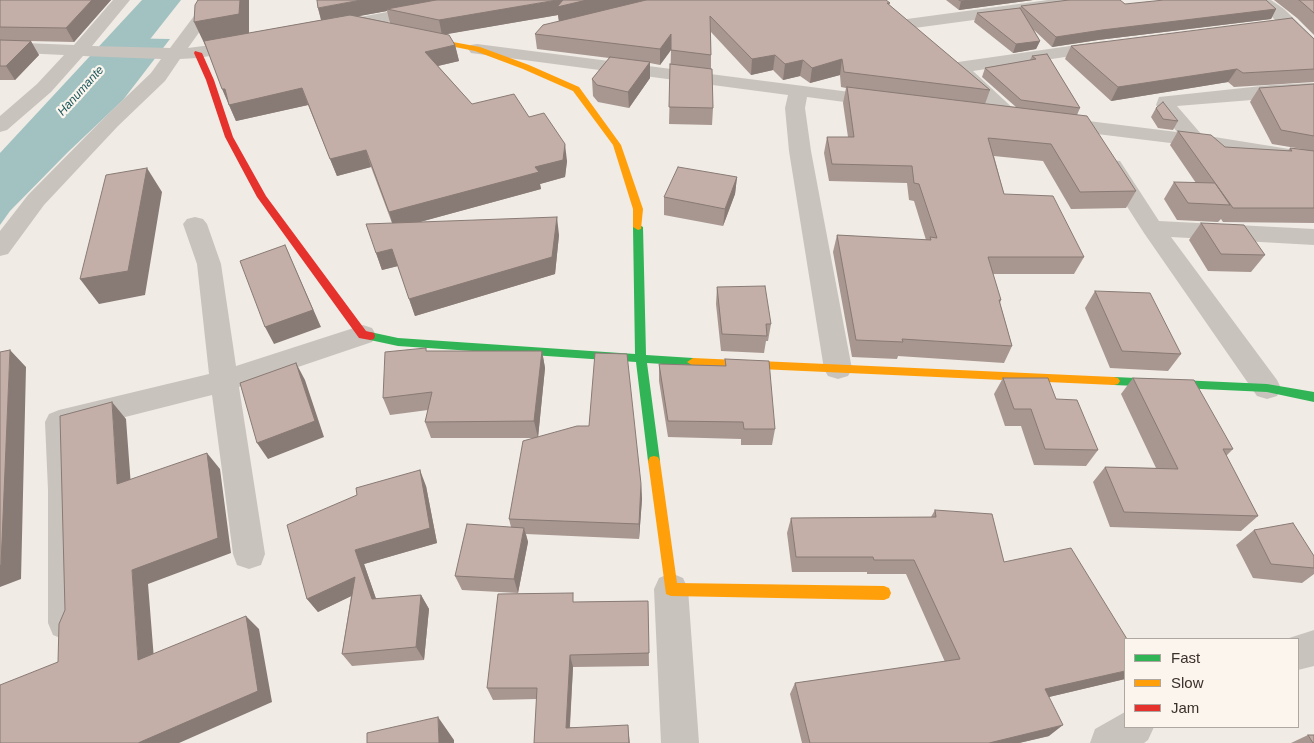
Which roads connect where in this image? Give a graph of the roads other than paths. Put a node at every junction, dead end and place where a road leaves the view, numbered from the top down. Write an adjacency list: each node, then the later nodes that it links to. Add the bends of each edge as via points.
1 (122, 0): 21 (street)
2 (214, 0): 22 (street)
3 (481, 0): 7 (street)
4 (1085, 0): 9 (street)
5 (1260, 0): 8 (street)
6 (892, 12): 9 (street)
7 (353, 23): 11 (street); 12 (street)
8 (1290, 23): 10 (street); 19 (street)
9 (907, 24): 14 (street)
10 (1263, 26)
11 (324, 28)
12 (380, 29)
13 (409, 35): 20 (street)
14 (922, 36)
15 (525, 37): 20 (street)
16 (246, 44): 23 (street)
17 (1118, 44): 25 (street)
18 (0, 48): 21 (street)
19 (1314, 48)
20 (477, 49): 27 (street); 40 (street, via 576,89 617,145 638,208)
21 (89, 50): 22 (street); 31 (street)
22 (170, 53): 23 (street); 38 (street, via 158,77 36,200)
23 (198, 54): 39 (street, via 229,137 262,197)
24 (944, 56): 25 (street)
25 (958, 68): 30 (street)
26 (1314, 89): 33 (street, via 1166,101)
27 (799, 90): 28 (street); 41 (street, via 795,108 800,151)
28 (904, 104)
29 (981, 114): 30 (street)
30 (1027, 119): 32 (street)
31 (0, 126)
32 (1087, 127): 33 (street); 36 (street)
33 (1195, 140): 34 (street)
34 (1314, 159)
35 (195, 224): 42 (street, via 209,264)
36 (1152, 228): 37 (street); 43 (street)
37 (1314, 237)
38 (0, 248)
39 (363, 335): 40 (street, via 398,342); 42 (street)
40 (641, 360): 41 (street); 46 (street)
41 (838, 369): 43 (street)
42 (224, 382): 45 (street); 48 (street, via 59,422)
43 (1268, 388): 44 (street)
44 (1314, 398)
45 (250, 554)
46 (671, 589): 47 (street); 52 (street)
47 (884, 593)
48 (65, 623)
49 (1314, 648): 50 (street)
50 (1299, 652)
51 (1133, 728): 53 (street)
52 (680, 743)
53 (1109, 743)

